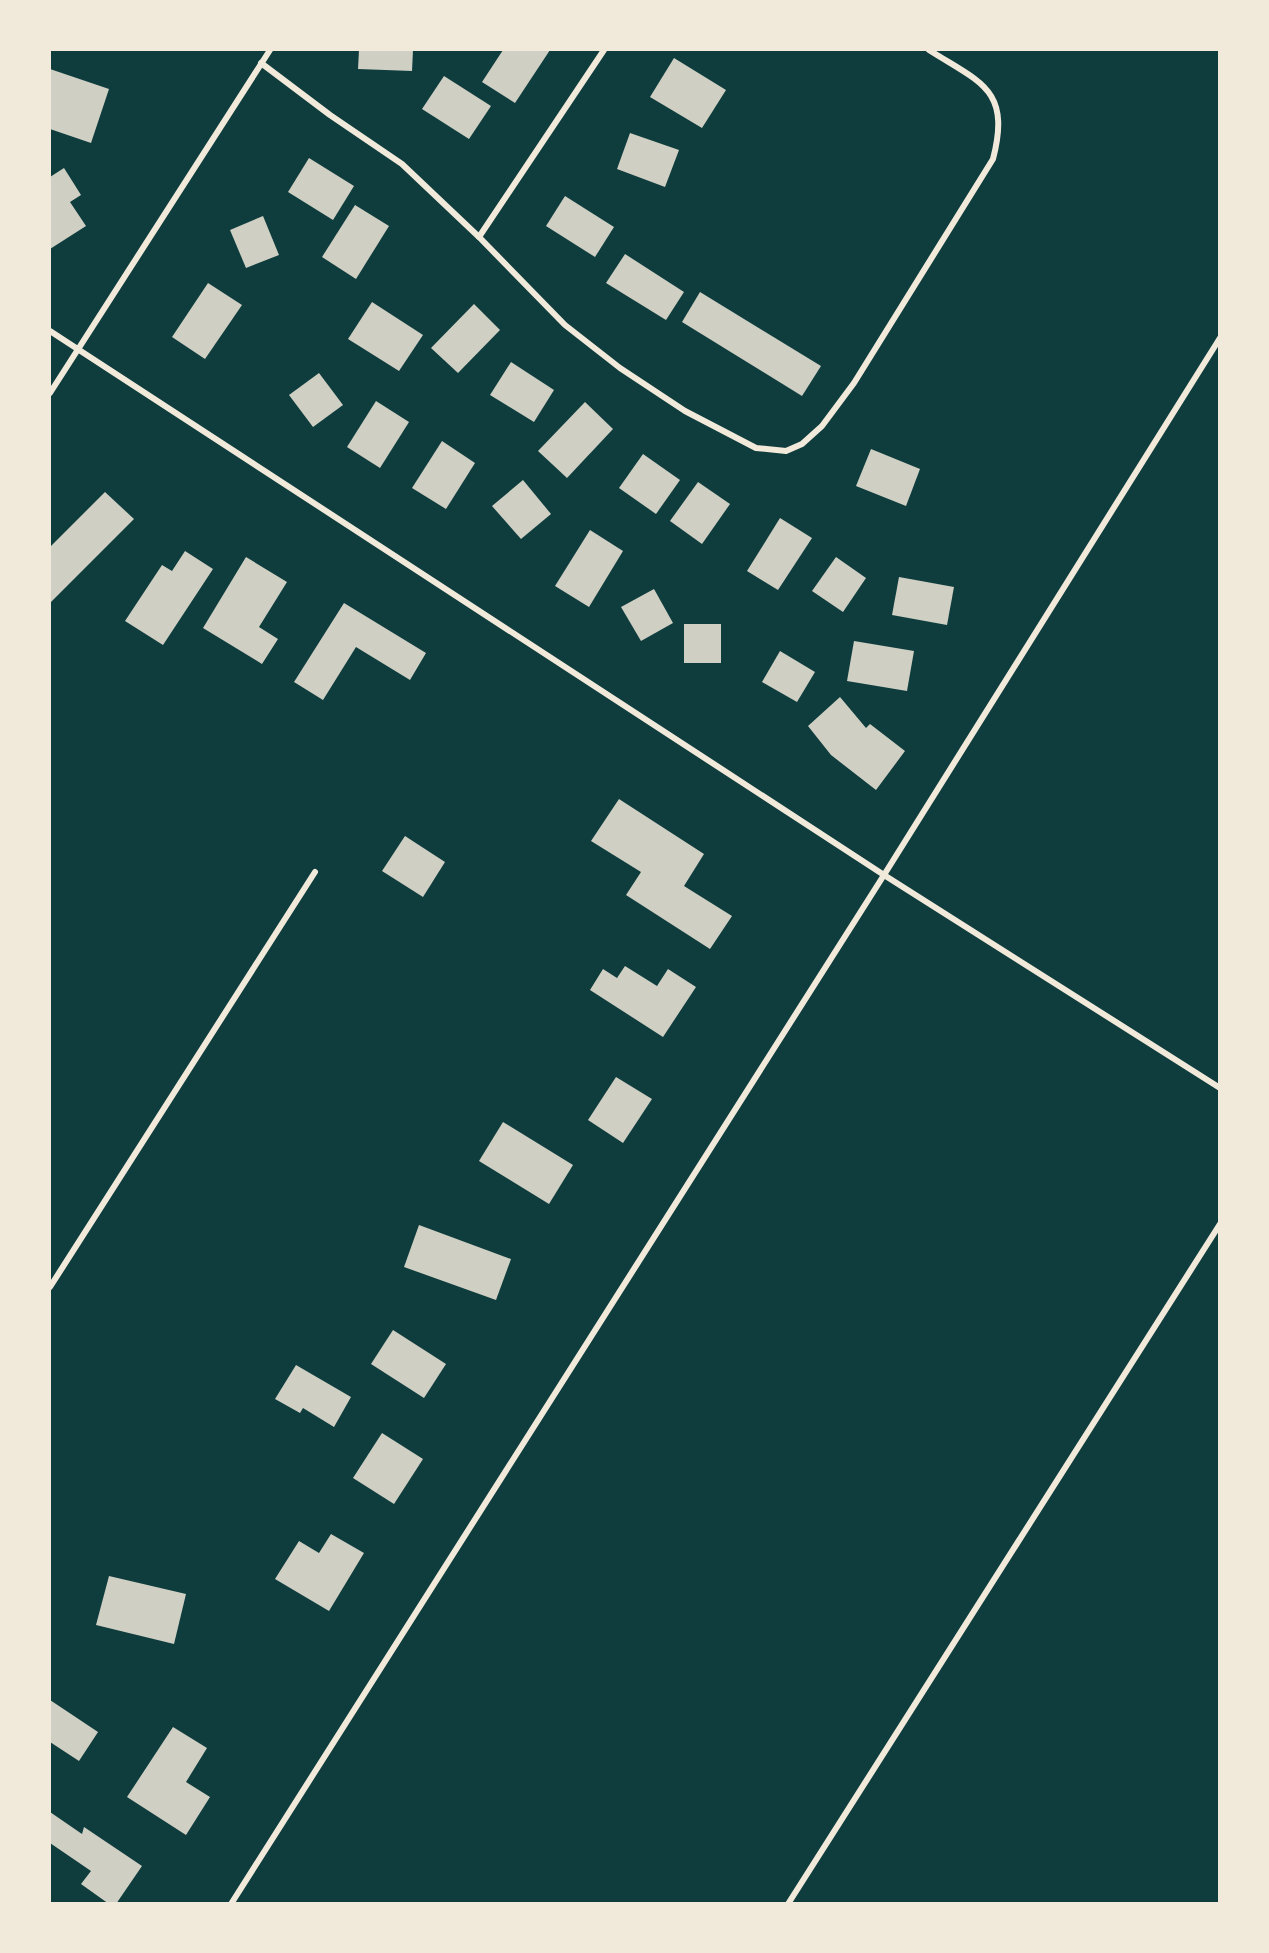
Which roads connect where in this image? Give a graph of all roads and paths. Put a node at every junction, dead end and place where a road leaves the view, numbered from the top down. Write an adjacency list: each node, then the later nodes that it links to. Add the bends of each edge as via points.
1 (270, 50): 4 (street)
2 (604, 50): 5 (street)
3 (929, 50): 5 (street, via 981,83 994,99 999,137 993,159 854,383 822,426 802,444 786,451 756,448 685,411 620,368 565,326)
4 (261, 63): 5 (street, via 402,164); 8 (street)
5 (479, 237)
6 (50, 331): 8 (street)
7 (1220, 338): 11 (street)
8 (77, 349): 9 (street); 11 (street)
9 (50, 393)
10 (315, 872): 14 (street)
11 (884, 875): 12 (street); 15 (street)
12 (1220, 1088)
13 (1220, 1224): 16 (street)
14 (50, 1287)
15 (231, 1904)
16 (788, 1904)

